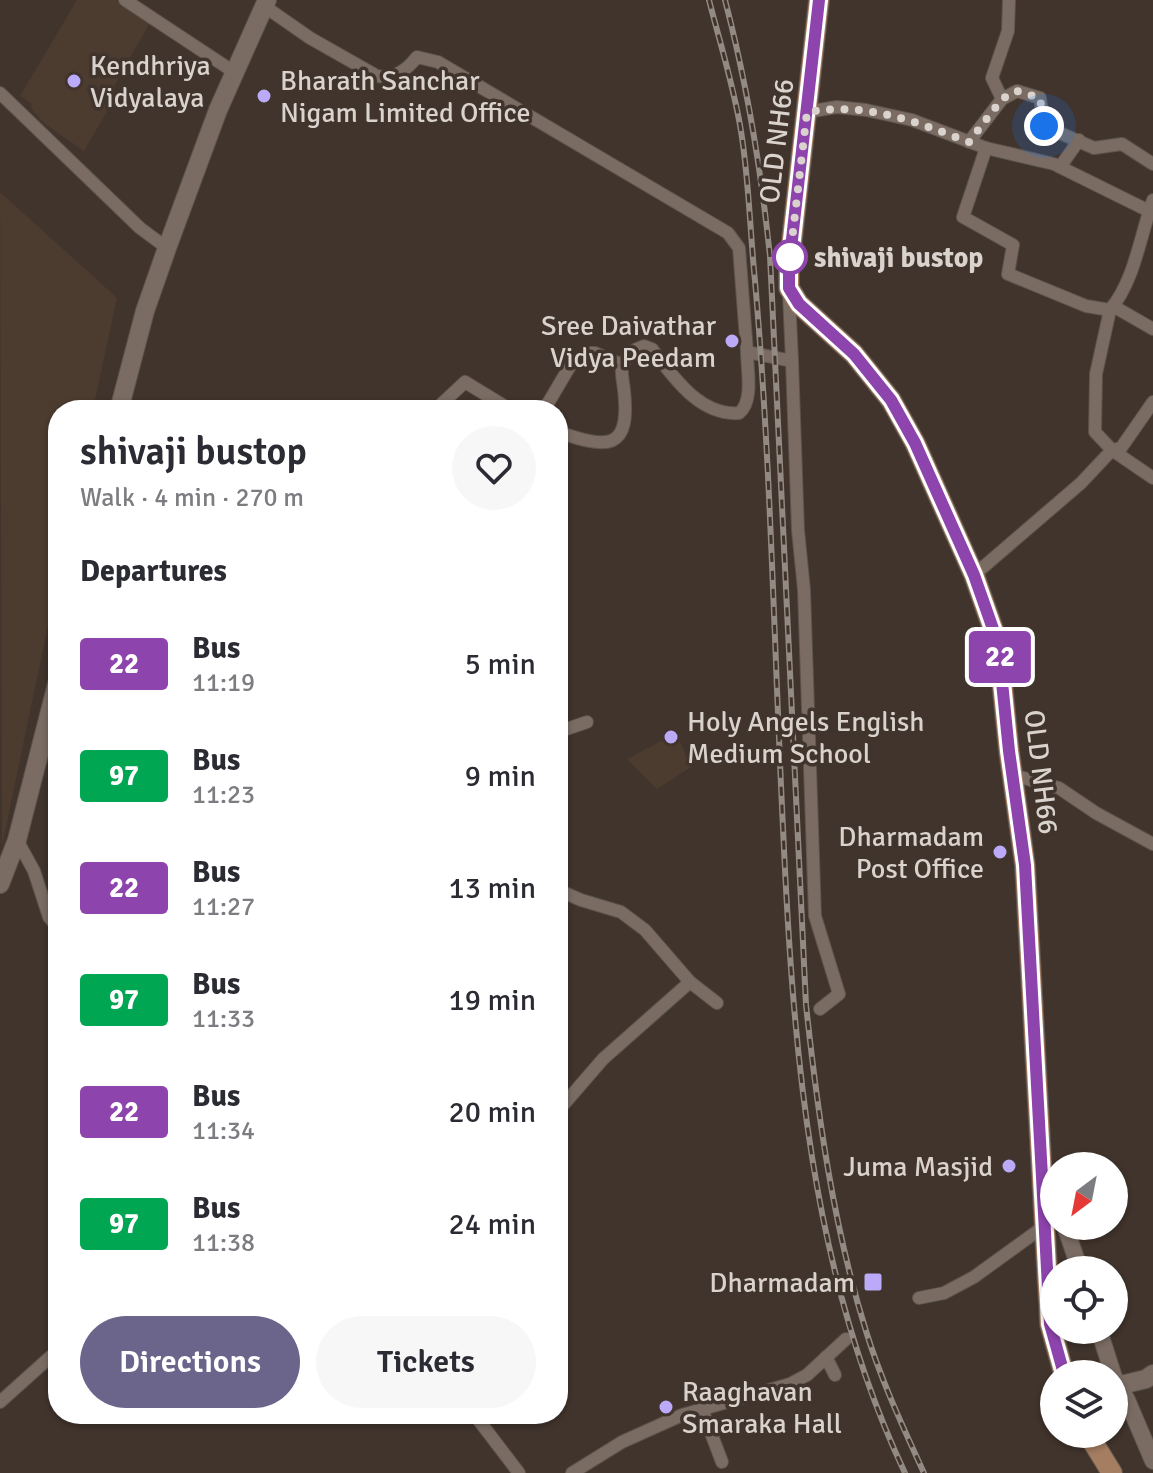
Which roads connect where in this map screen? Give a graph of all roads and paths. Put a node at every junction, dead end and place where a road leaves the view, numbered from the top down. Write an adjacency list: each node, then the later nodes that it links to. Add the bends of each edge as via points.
1 (125, 0): 5 (street)
2 (819, 0): 8 (main road, OLD NH66)
3 (1009, 0): 7 (street, via 1008,31 992,78)
4 (265, 3): 5 (main road); 19 (street, via 310,38 377,76 407,69 417,57 438,62 728,233 739,248)
5 (234, 72): 15 (main road)
6 (0, 93): 15 (street)
7 (1002, 99): 9 (street, via 1017,91 1040,98 1044,126); 10 (street)
8 (807, 112): 10 (street, via 866,110 912,120); 16 (main road, OLD NH66)
9 (1079, 140): 12 (street, via 1094,148 1122,144); 13 (street)
10 (969, 142): 11 (street)
11 (986, 148): 13 (street); 17 (street, via 963,217 1013,245 1008,274 1086,306)
12 (1153, 164)
13 (1060, 167): 14 (street)
14 (1151, 206): 17 (street)
15 (167, 248): 22 (main road)
16 (789, 288): 20 (street); 30 (main road, OLD NH66, via 891,400)
17 (1112, 308): 18 (street); 28 (street, via 1096,374 1095,432)
18 (1153, 329)
19 (747, 352): 20 (street); 21 (street, via 745,410 733,414 701,403 648,347 632,351)
20 (792, 361): 42 (street, via 815,916 839,994)
21 (622, 365): 25 (street, via 595,353 579,357); 27 (street, via 626,425 620,437 611,442)
22 (122, 400)
23 (446, 400): 24 (street, via 465,382)
24 (495, 400)
25 (550, 400)
26 (1153, 402): 28 (street, via 1121,448)
27 (568, 436)
28 (1112, 450): 29 (street); 30 (street)
29 (1153, 478)
30 (974, 575): 34 (main road, OLD NH66, via 998,643)
31 (48, 719): 35 (main road)
32 (587, 722): 33 (street)
33 (568, 729)
34 (1013, 775): 36 (street, via 1059,788); 44 (main road, OLD NH66, via 1025,865)
35 (17, 840): 37 (main road); 39 (street)
36 (1153, 844)
37 (0, 884)
38 (568, 893): 40 (street, via 621,912 645,930)
39 (48, 914)
40 (690, 982): 41 (street); 43 (street, via 603,1059)
41 (717, 1003)
42 (820, 1009)
43 (568, 1099)
44 (1039, 1154): 45 (main road, OLD NH66)
45 (1040, 1172)
46 (1040, 1229): 48 (street, via 974,1277 944,1293)
47 (1044, 1240): 52 (main road, OLD NH66, via 1050,1324)
48 (919, 1298)
49 (846, 1339): 50 (street)
50 (826, 1357): 54 (street); 58 (street, via 790,1384)
51 (48, 1359): 56 (street)
52 (1060, 1360)
53 (1153, 1374): 55 (main road)
54 (835, 1375)
55 (1128, 1379)
56 (0, 1402)
57 (1128, 1402): 61 (street)
58 (696, 1411): 62 (street, via 703,1412); 64 (street, via 622,1442)
59 (482, 1424): 63 (street)
60 (1097, 1448): 65 (main road)
61 (1153, 1461)
62 (722, 1462)
63 (519, 1473)
64 (572, 1473)
65 (1112, 1473)

